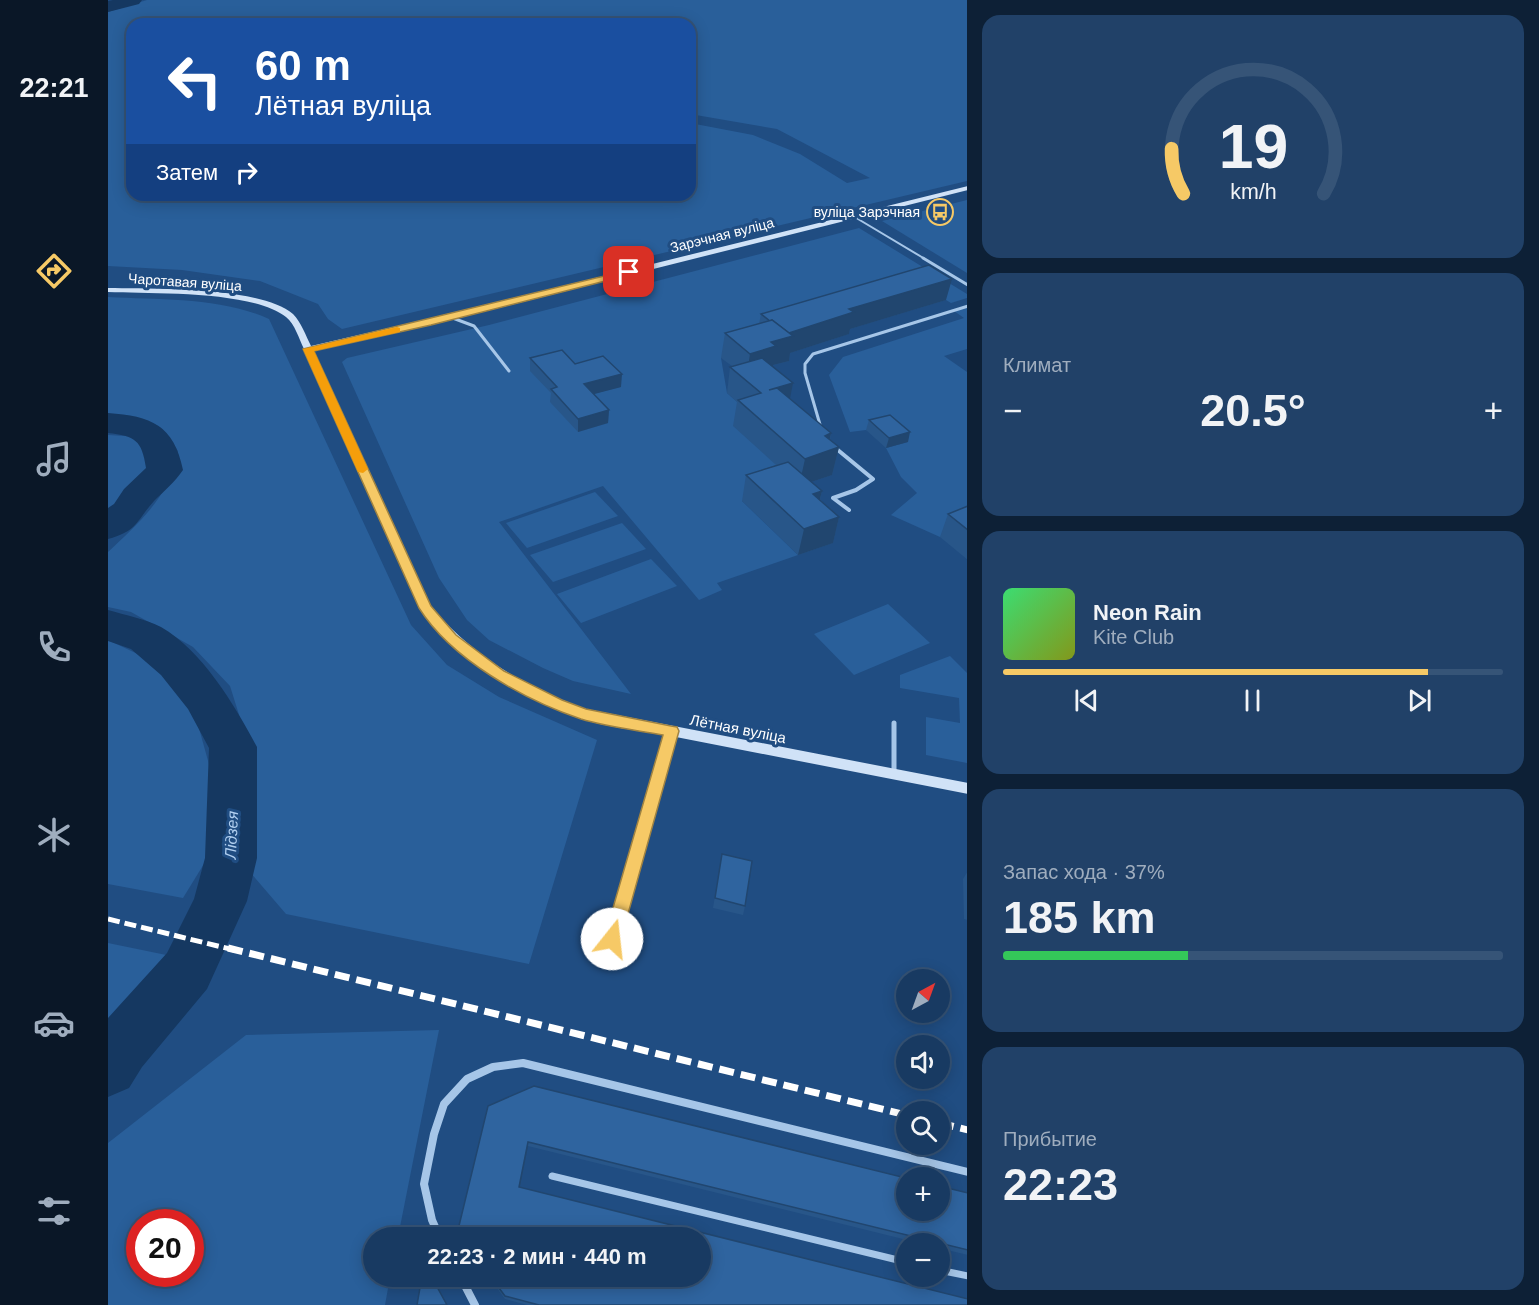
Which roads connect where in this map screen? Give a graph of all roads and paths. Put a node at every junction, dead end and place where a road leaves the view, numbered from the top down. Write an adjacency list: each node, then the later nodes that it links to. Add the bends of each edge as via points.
1 (967, 188): 2 (street, Зарэчная вуліца)
2 (853, 216): 3 (lane); 6 (street, Зарэчная вуліца)
3 (967, 284)
4 (108, 290): 7 (street, Чаротавая вуліца, via 263,302 292,318)
5 (967, 306): 9 (lane, via 813,354 805,364 805,373)
6 (450, 317): 7 (street, Зарэчная вуліца); 8 (lane, via 474,326)
7 (308, 349): 13 (street, Лётная вуліца, via 425,608 451,638 500,675 557,704 584,714)
8 (509, 370)
9 (824, 438)
10 (832, 445): 11 (lane, via 873,479 833,498)
11 (849, 510)
12 (894, 723): 14 (lane)
13 (671, 731): 14 (street, Лётная вуліца); 16 (lane)
14 (894, 775): 15 (street, Лётная вуліца)
15 (967, 789)
16 (612, 939)
17 (967, 1172): 19 (street, via 523,1063 493,1068 467,1079 444,1104 424,1184)
18 (552, 1176): 20 (lane)
19 (435, 1227)
20 (896, 1260)
21 (950, 1272): 22 (lane)
22 (967, 1276)
23 (466, 1287): 24 (street)
24 (475, 1305)

